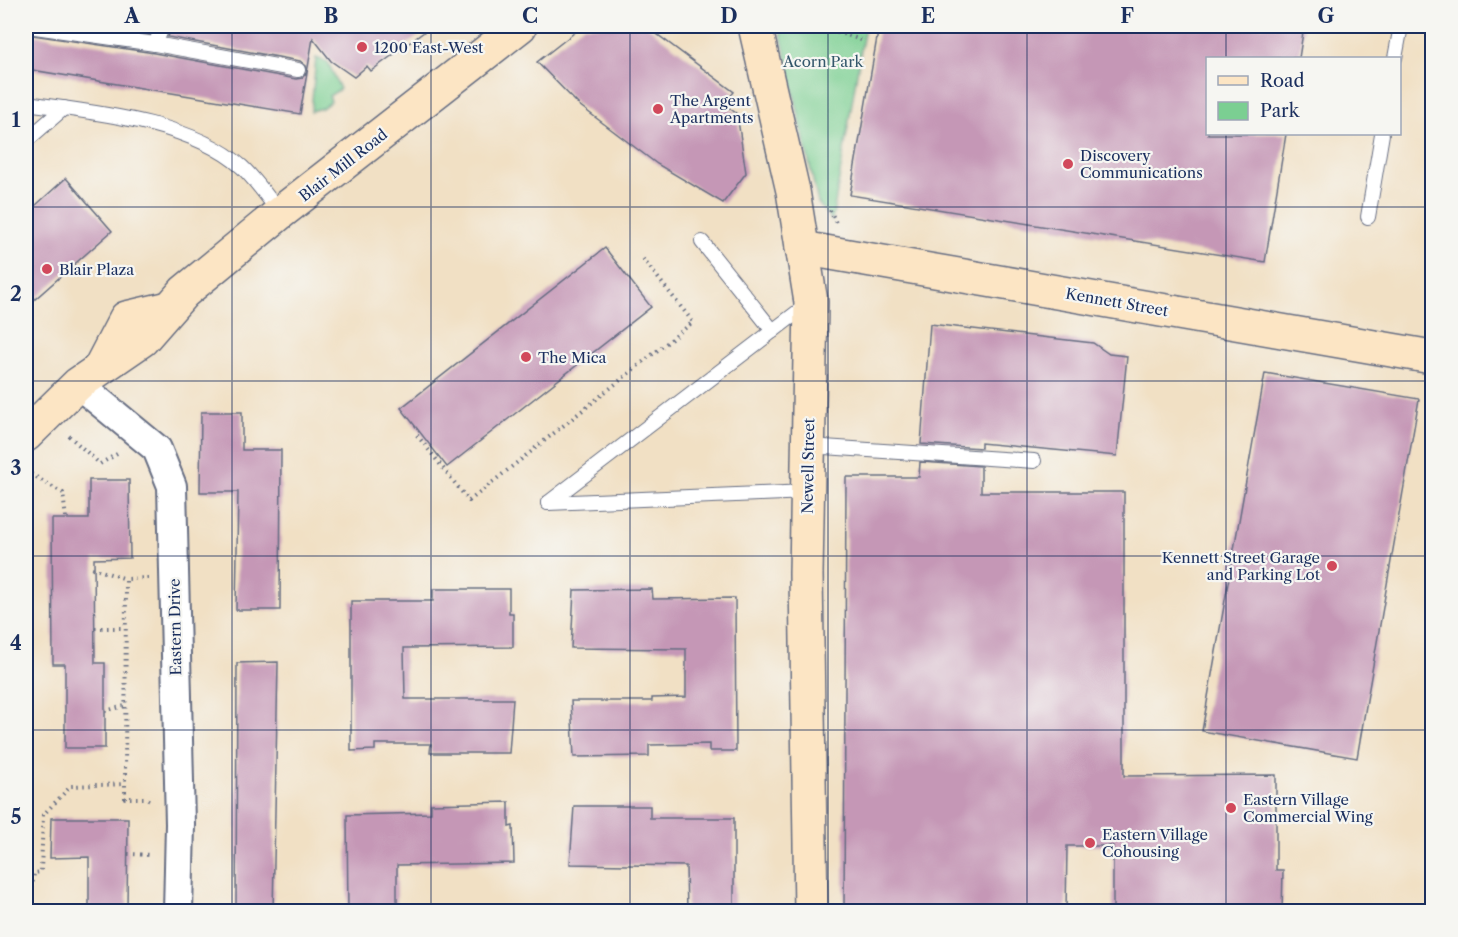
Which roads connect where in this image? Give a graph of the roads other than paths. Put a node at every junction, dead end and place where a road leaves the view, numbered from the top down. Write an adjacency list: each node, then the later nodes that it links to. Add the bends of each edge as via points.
1 (28, 26): 7 (lane)
2 (156, 26): 7 (lane)
3 (163, 26): 7 (lane)
4 (520, 26): 14 (street, Blair Mill Road)
5 (754, 26): 17 (street, Newell Street, via 794,191)
6 (1401, 26): 8 (lane)
7 (155, 44): 9 (lane)
8 (1395, 57)
9 (298, 70)
10 (26, 102): 11 (lane)
11 (64, 108): 13 (lane); 14 (lane, via 132,119 212,147 242,167)
12 (1382, 135): 15 (lane)
13 (26, 141)
14 (280, 213): 21 (street, Blair Mill Road, via 184,292 169,309 126,318)
15 (1368, 217)
16 (702, 242): 19 (lane)
17 (802, 248): 18 (street, Newell Street); 20 (street, Kennett Street)
18 (811, 302): 19 (lane); 23 (street, Newell Street)
19 (773, 331): 25 (lane, via 548,503)
20 (1432, 357)
21 (89, 376): 22 (street, Blair Mill Road); 26 (street, Eastern Drive, via 157,449 172,486 180,824)
22 (26, 435)
23 (809, 446): 24 (lane); 25 (street, Newell Street)
24 (1034, 461)
25 (808, 492): 27 (street, Newell Street)
26 (178, 912)
27 (811, 912)

